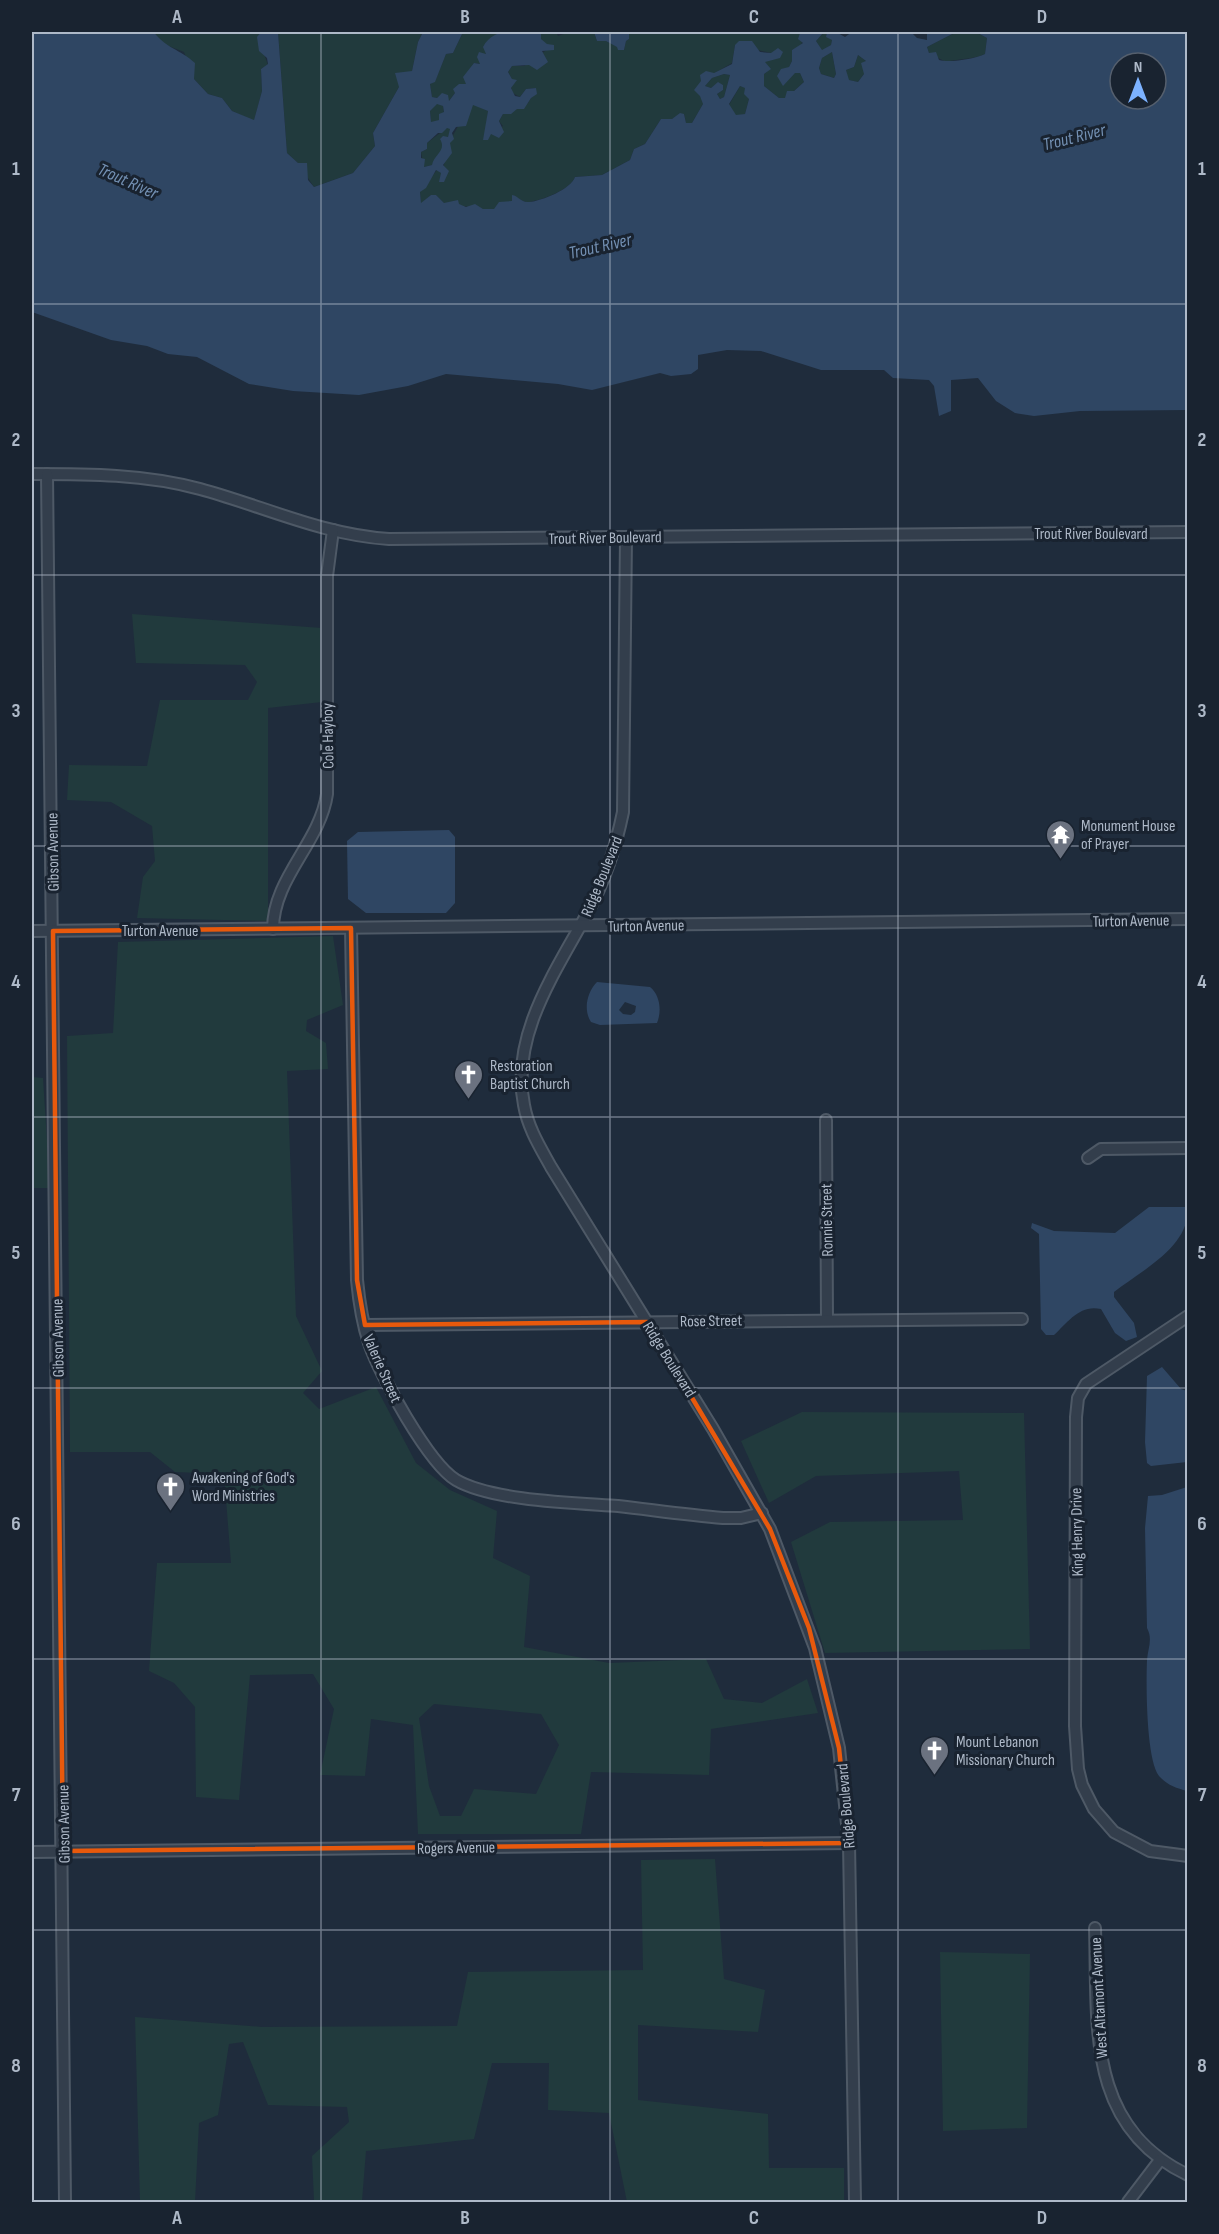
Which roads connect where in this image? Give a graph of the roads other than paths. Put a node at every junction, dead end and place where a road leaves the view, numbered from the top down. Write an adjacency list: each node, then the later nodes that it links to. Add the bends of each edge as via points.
1 (32, 474): 2 (street, Trout River Boulevard)
2 (46, 474): 3 (street, Trout River Boulevard, via 123,476 176,483); 11 (street, Gibson Avenue)
3 (333, 530): 5 (street, Trout River Boulevard, via 389,540); 9 (street, Cole Hayboy, via 327,576 325,810 277,902)
4 (1188, 532): 5 (street, Trout River Boulevard)
5 (626, 537): 7 (street, Ridge Boulevard, via 623,812 614,852)
6 (1188, 919): 7 (street, Turton Avenue)
7 (580, 926): 8 (street, Turton Avenue); 18 (street, Ridge Boulevard, via 531,1023 522,1065 523,1103 528,1123 551,1167)
8 (351, 928): 9 (street, Turton Avenue); 19 (street, Valerie Street, via 357,1280)
9 (273, 929): 11 (street, Turton Avenue)
10 (32, 931): 11 (street, Turton Avenue)
11 (53, 931): 22 (street, Gibson Avenue)
12 (826, 1120): 17 (street, Ronnie Street)
13 (1188, 1148): 14 (street, via 1101,1149)
14 (1088, 1158)
15 (1188, 1316): 24 (street, King Henry Drive, via 1086,1384 1078,1398 1075,1490 1075,1726 1082,1785 1094,1809 1114,1832 1150,1851)
16 (1022, 1319): 17 (street, Rose Street)
17 (827, 1320): 18 (street, Rose Street)
18 (647, 1322): 19 (street, Rose Street); 20 (street, Ridge Boulevard)
19 (364, 1325): 20 (street, Valerie Street, via 369,1344 412,1427 438,1465 462,1483 536,1499 695,1516 741,1518)
20 (762, 1513): 21 (street, Ridge Boulevard, via 786,1564 824,1678 839,1748)
21 (849, 1843): 22 (street, Rogers Avenue); 29 (street, Ridge Boulevard)
22 (63, 1851): 23 (street, Rogers Avenue); 28 (street, Gibson Avenue)
23 (32, 1852)
24 (1188, 1856)
25 (1095, 1928): 26 (street, West Altamont Avenue, via 1099,2047 1107,2088 1126,2126)
26 (1160, 2160): 27 (street, West Altamont Avenue); 30 (street)
27 (1188, 2175)
28 (65, 2202)
29 (855, 2202)
30 (1128, 2202)

